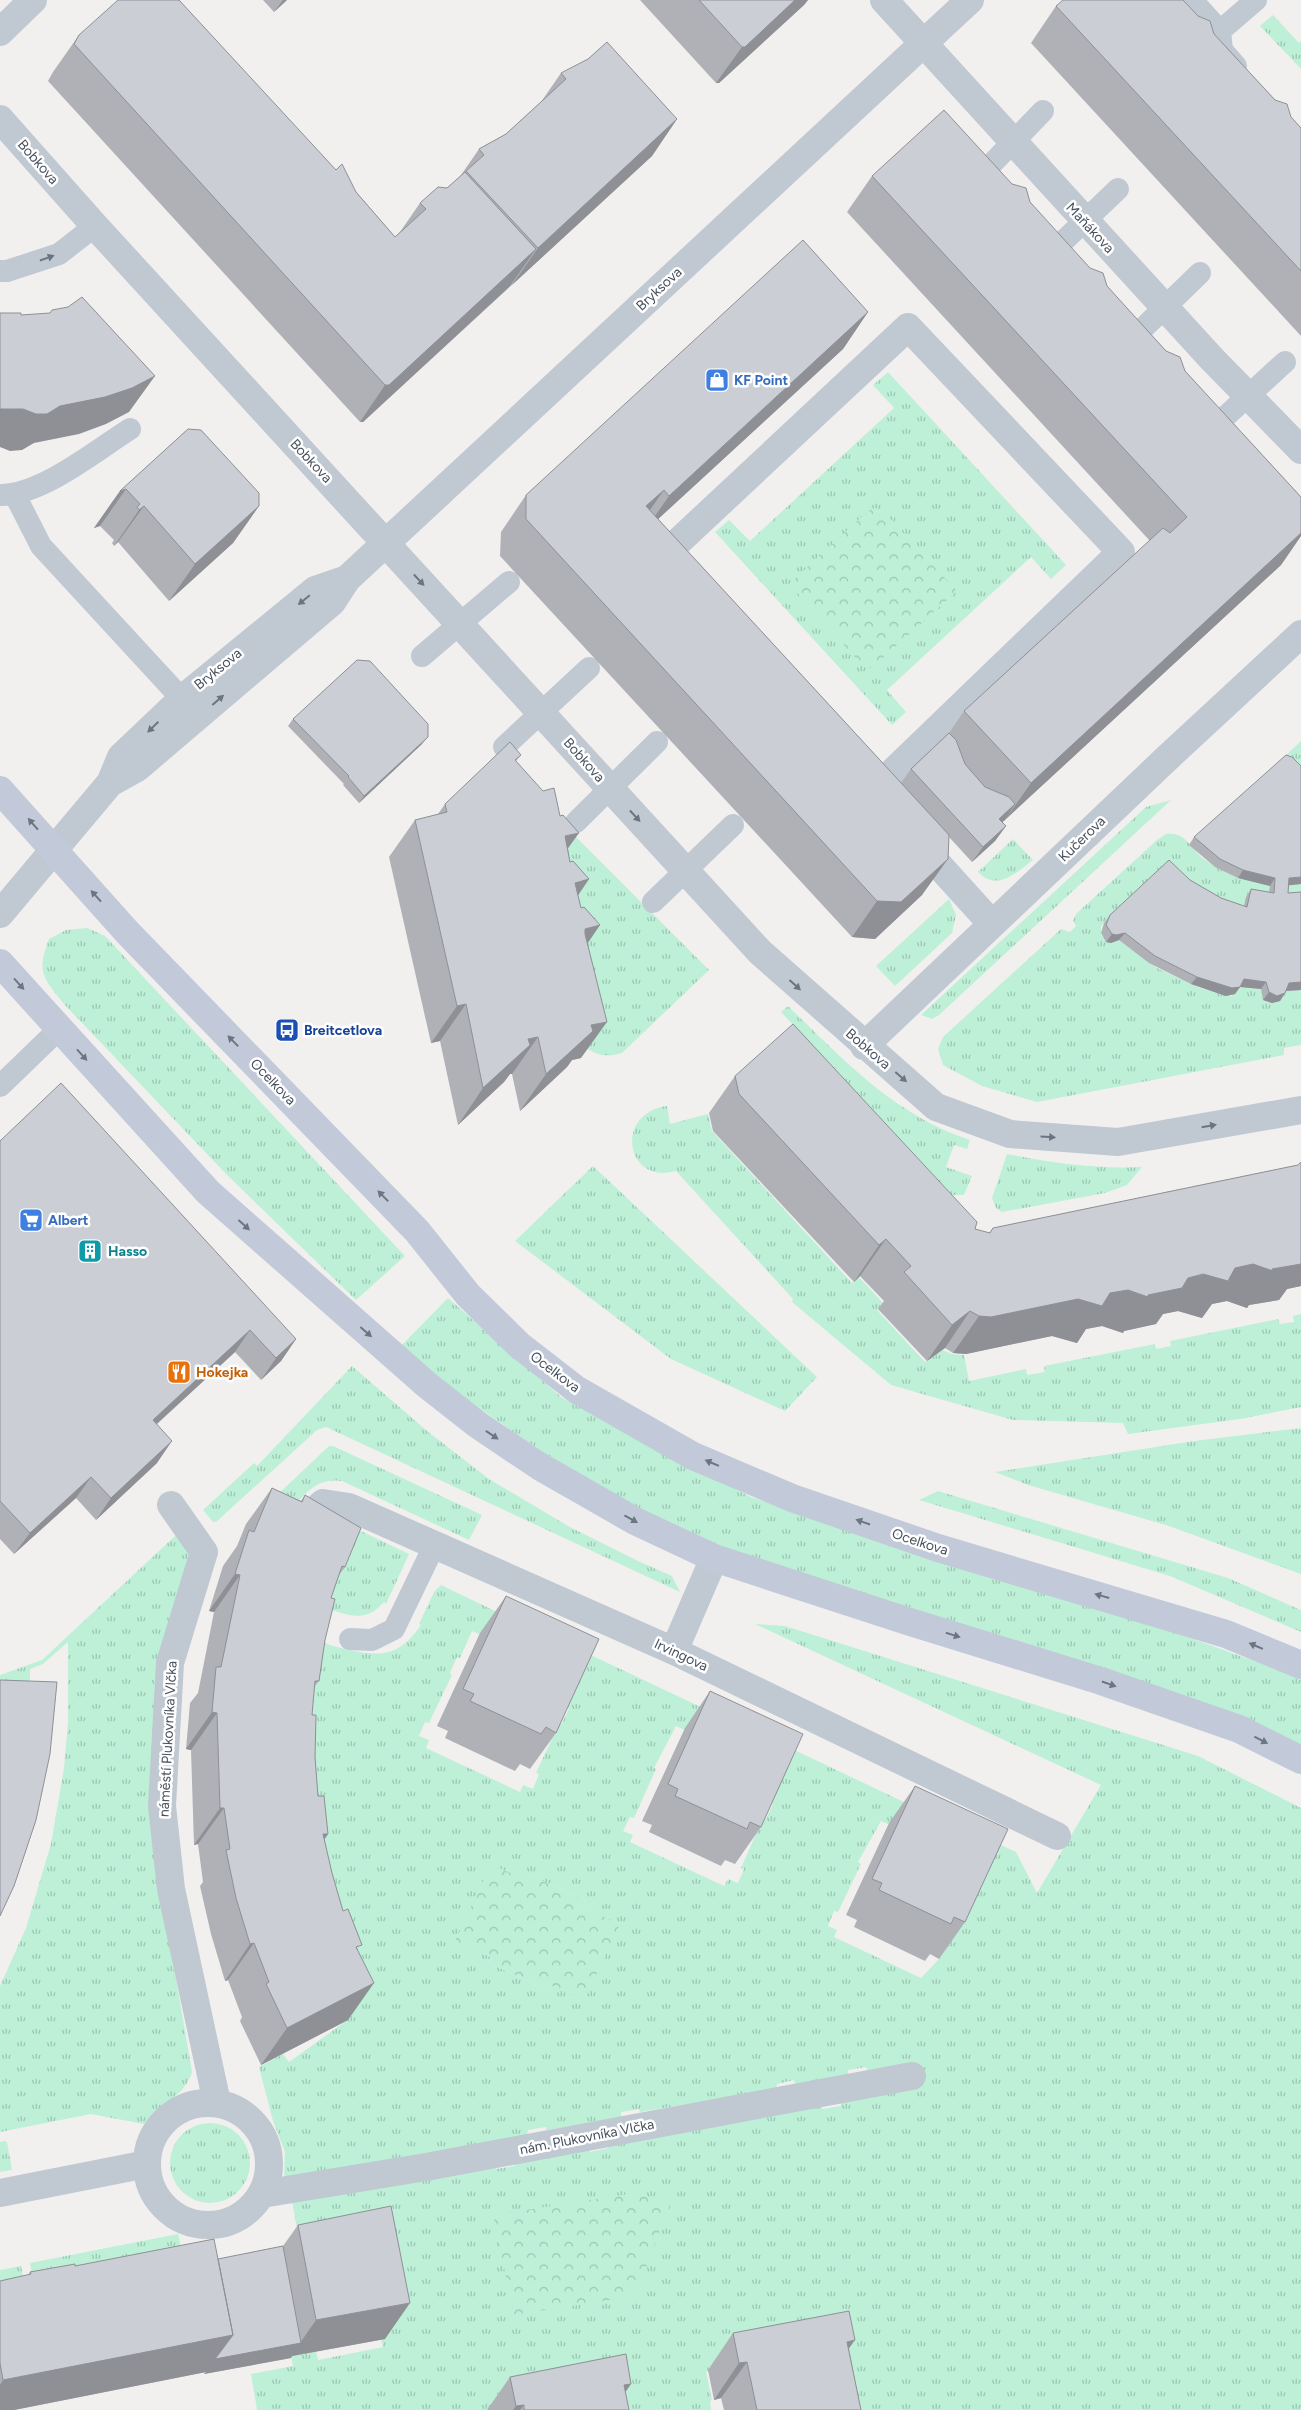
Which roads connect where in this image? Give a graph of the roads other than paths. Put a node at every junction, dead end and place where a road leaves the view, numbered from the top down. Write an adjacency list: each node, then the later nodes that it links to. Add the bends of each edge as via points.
1 (33, 0): 7 (street)
2 (884, 0): 8 (street, Maňákova)
3 (970, 0): 8 (street, Bryksova)
4 (1192, 0): 6 (lane)
5 (1256, 0): 6 (lane)
6 (1220, 31): 9 (lane, via 1222,50)
7 (0, 32)
8 (923, 42): 12 (street, Maňákova); 28 (street, Bryksova)
9 (1248, 79)
10 (1043, 111): 12 (lane)
11 (0, 119): 16 (street, Bobkova)
12 (1012, 142): 13 (lane); 15 (street, Maňákova)
13 (978, 178)
14 (1118, 188): 15 (lane)
15 (1084, 222): 17 (lane); 20 (street, Maňákova)
16 (95, 226): 18 (lane, one-way to 16, via 59,254); 28 (street, Bobkova)
17 (1050, 254)
18 (0, 271)
19 (1200, 273): 20 (lane)
20 (1164, 308): 21 (lane); 23 (street, Maňákova)
21 (1131, 340)
22 (1285, 362): 23 (lane)
23 (1248, 396): 24 (lane); 26 (street, Maňákova)
24 (1214, 427)
25 (130, 429): 27 (lane, via 51,478)
26 (1301, 450)
27 (7, 494): 36 (lane, via 41,546)
28 (386, 544): 29 (street, Bryksova); 32 (street, Bobkova, one-way to 32)
29 (347, 579): 36 (street, Bryksova, one-way to 36, via 315,590); 41 (street, Bryksova, one-way to 29, via 144,762 332,602)
30 (509, 582): 32 (lane)
31 (690, 584): 44 (street, via 664,555 908,328 1121,552)
32 (460, 624): 34 (lane); 37 (street, Bobkova)
33 (1301, 634): 51 (street, Kučerova)
34 (422, 656)
35 (589, 668): 37 (lane)
36 (182, 699): 41 (street, Bryksova, one-way to 41, via 121,757)
37 (541, 713): 39 (lane); 42 (street, Bobkova)
38 (657, 742): 42 (lane)
39 (504, 746)
40 (854, 769): 44 (street)
41 (110, 783): 47 (street, Bryksova)
42 (610, 789): 45 (lane); 48 (street, Bobkova, one-way to 48)
43 (0, 790): 47 (street, Ocelkova, one-way to 43)
44 (873, 792): 51 (street)
45 (576, 822)
46 (733, 825): 48 (lane)
47 (54, 850): 50 (street); 63 (street, Ocelkova, one-way to 47, via 1226,1634 938,1548 792,1498 693,1456 577,1390 519,1345 468,1296 416,1231 128,932)
48 (685, 871): 49 (lane); 54 (street, Bobkova, one-way to 54, via 760,952)
49 (653, 902)
50 (0, 914)
51 (992, 924): 54 (street, Kučerova)
52 (0, 963): 53 (street, one-way to 53)
53 (59, 1029): 55 (lane); 60 (street, one-way to 60, via 208,1192 427,1385 478,1425 539,1466 635,1521)
54 (864, 1046): 56 (street, Bobkova, one-way to 56, via 936,1107 1010,1134 1118,1142)
55 (0, 1086)
56 (1301, 1110)
57 (171, 1505): 67 (street, náměstí Plukovníka Vlčka, via 204,1552 170,1663 162,1806 170,1889)
58 (304, 1522): 59 (street, Irvingova, via 323,1503 349,1507)
59 (434, 1546): 61 (lane, via 394,1629 372,1640); 62 (street, Irvingova)
60 (714, 1558): 62 (street); 64 (street, one-way to 64, via 1110,1684 1239,1729)
61 (350, 1639)
62 (674, 1651): 65 (street, Irvingova)
63 (1301, 1665)
64 (1301, 1760)
65 (1057, 1836)
66 (912, 2076): 70 (street, nám. Plukovníka Vlčka, via 426,2167)
67 (217, 2103): 68 (street, via 184,2108 169,2117 149,2146); 70 (street, via 236,2110 261,2133 268,2148 269,2164 268,2180)
68 (147, 2164): 69 (street); 70 (street, via 150,2182 158,2199 170,2212 189,2222 209,2226 230,2221 248,2211)
69 (0, 2193)
70 (262, 2194)

